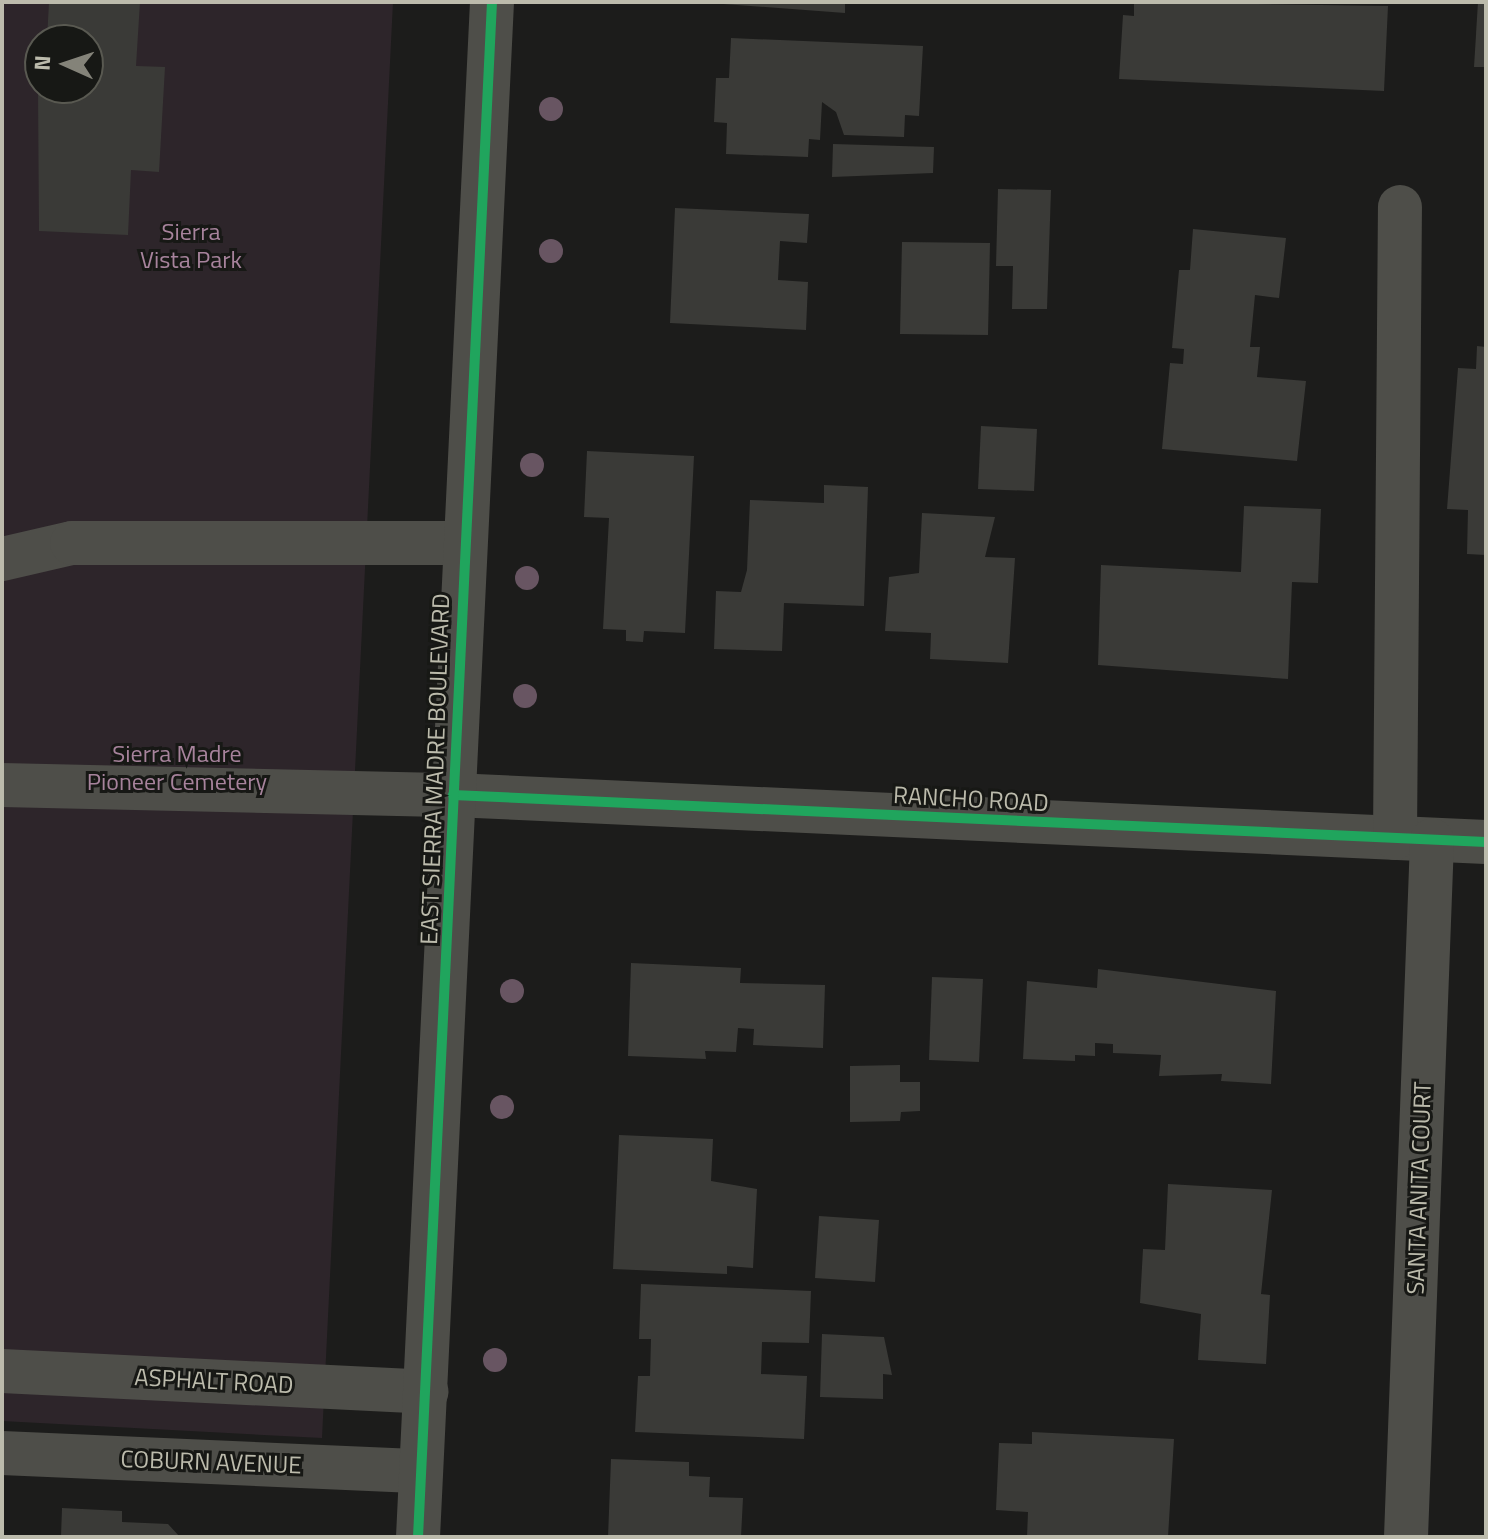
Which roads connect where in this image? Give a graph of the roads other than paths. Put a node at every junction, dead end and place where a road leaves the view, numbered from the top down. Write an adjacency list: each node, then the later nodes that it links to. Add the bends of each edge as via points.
1 (492, 2): 3 (street, EAST SIERRA MADRE BOULEVARD)
2 (1400, 207): 7 (street, SANTA ANITA COURT)
3 (465, 543): 4 (street, via 72,543); 6 (street, EAST SIERRA MADRE BOULEVARD)
4 (2, 559)
5 (2, 785): 6 (street)
6 (453, 795): 7 (street, RANCHO ROAD); 10 (street, EAST SIERRA MADRE BOULEVARD)
7 (1414, 839): 8 (street, RANCHO ROAD); 14 (street, SANTA ANITA COURT)
8 (1486, 842)
9 (2, 1371): 10 (street, ASPHALT ROAD)
10 (426, 1392): 12 (street, EAST SIERRA MADRE BOULEVARD)
11 (2, 1453): 12 (street, COBURN AVENUE)
12 (421, 1471): 13 (street, EAST SIERRA MADRE BOULEVARD)
13 (418, 1537)
14 (1406, 1537)

